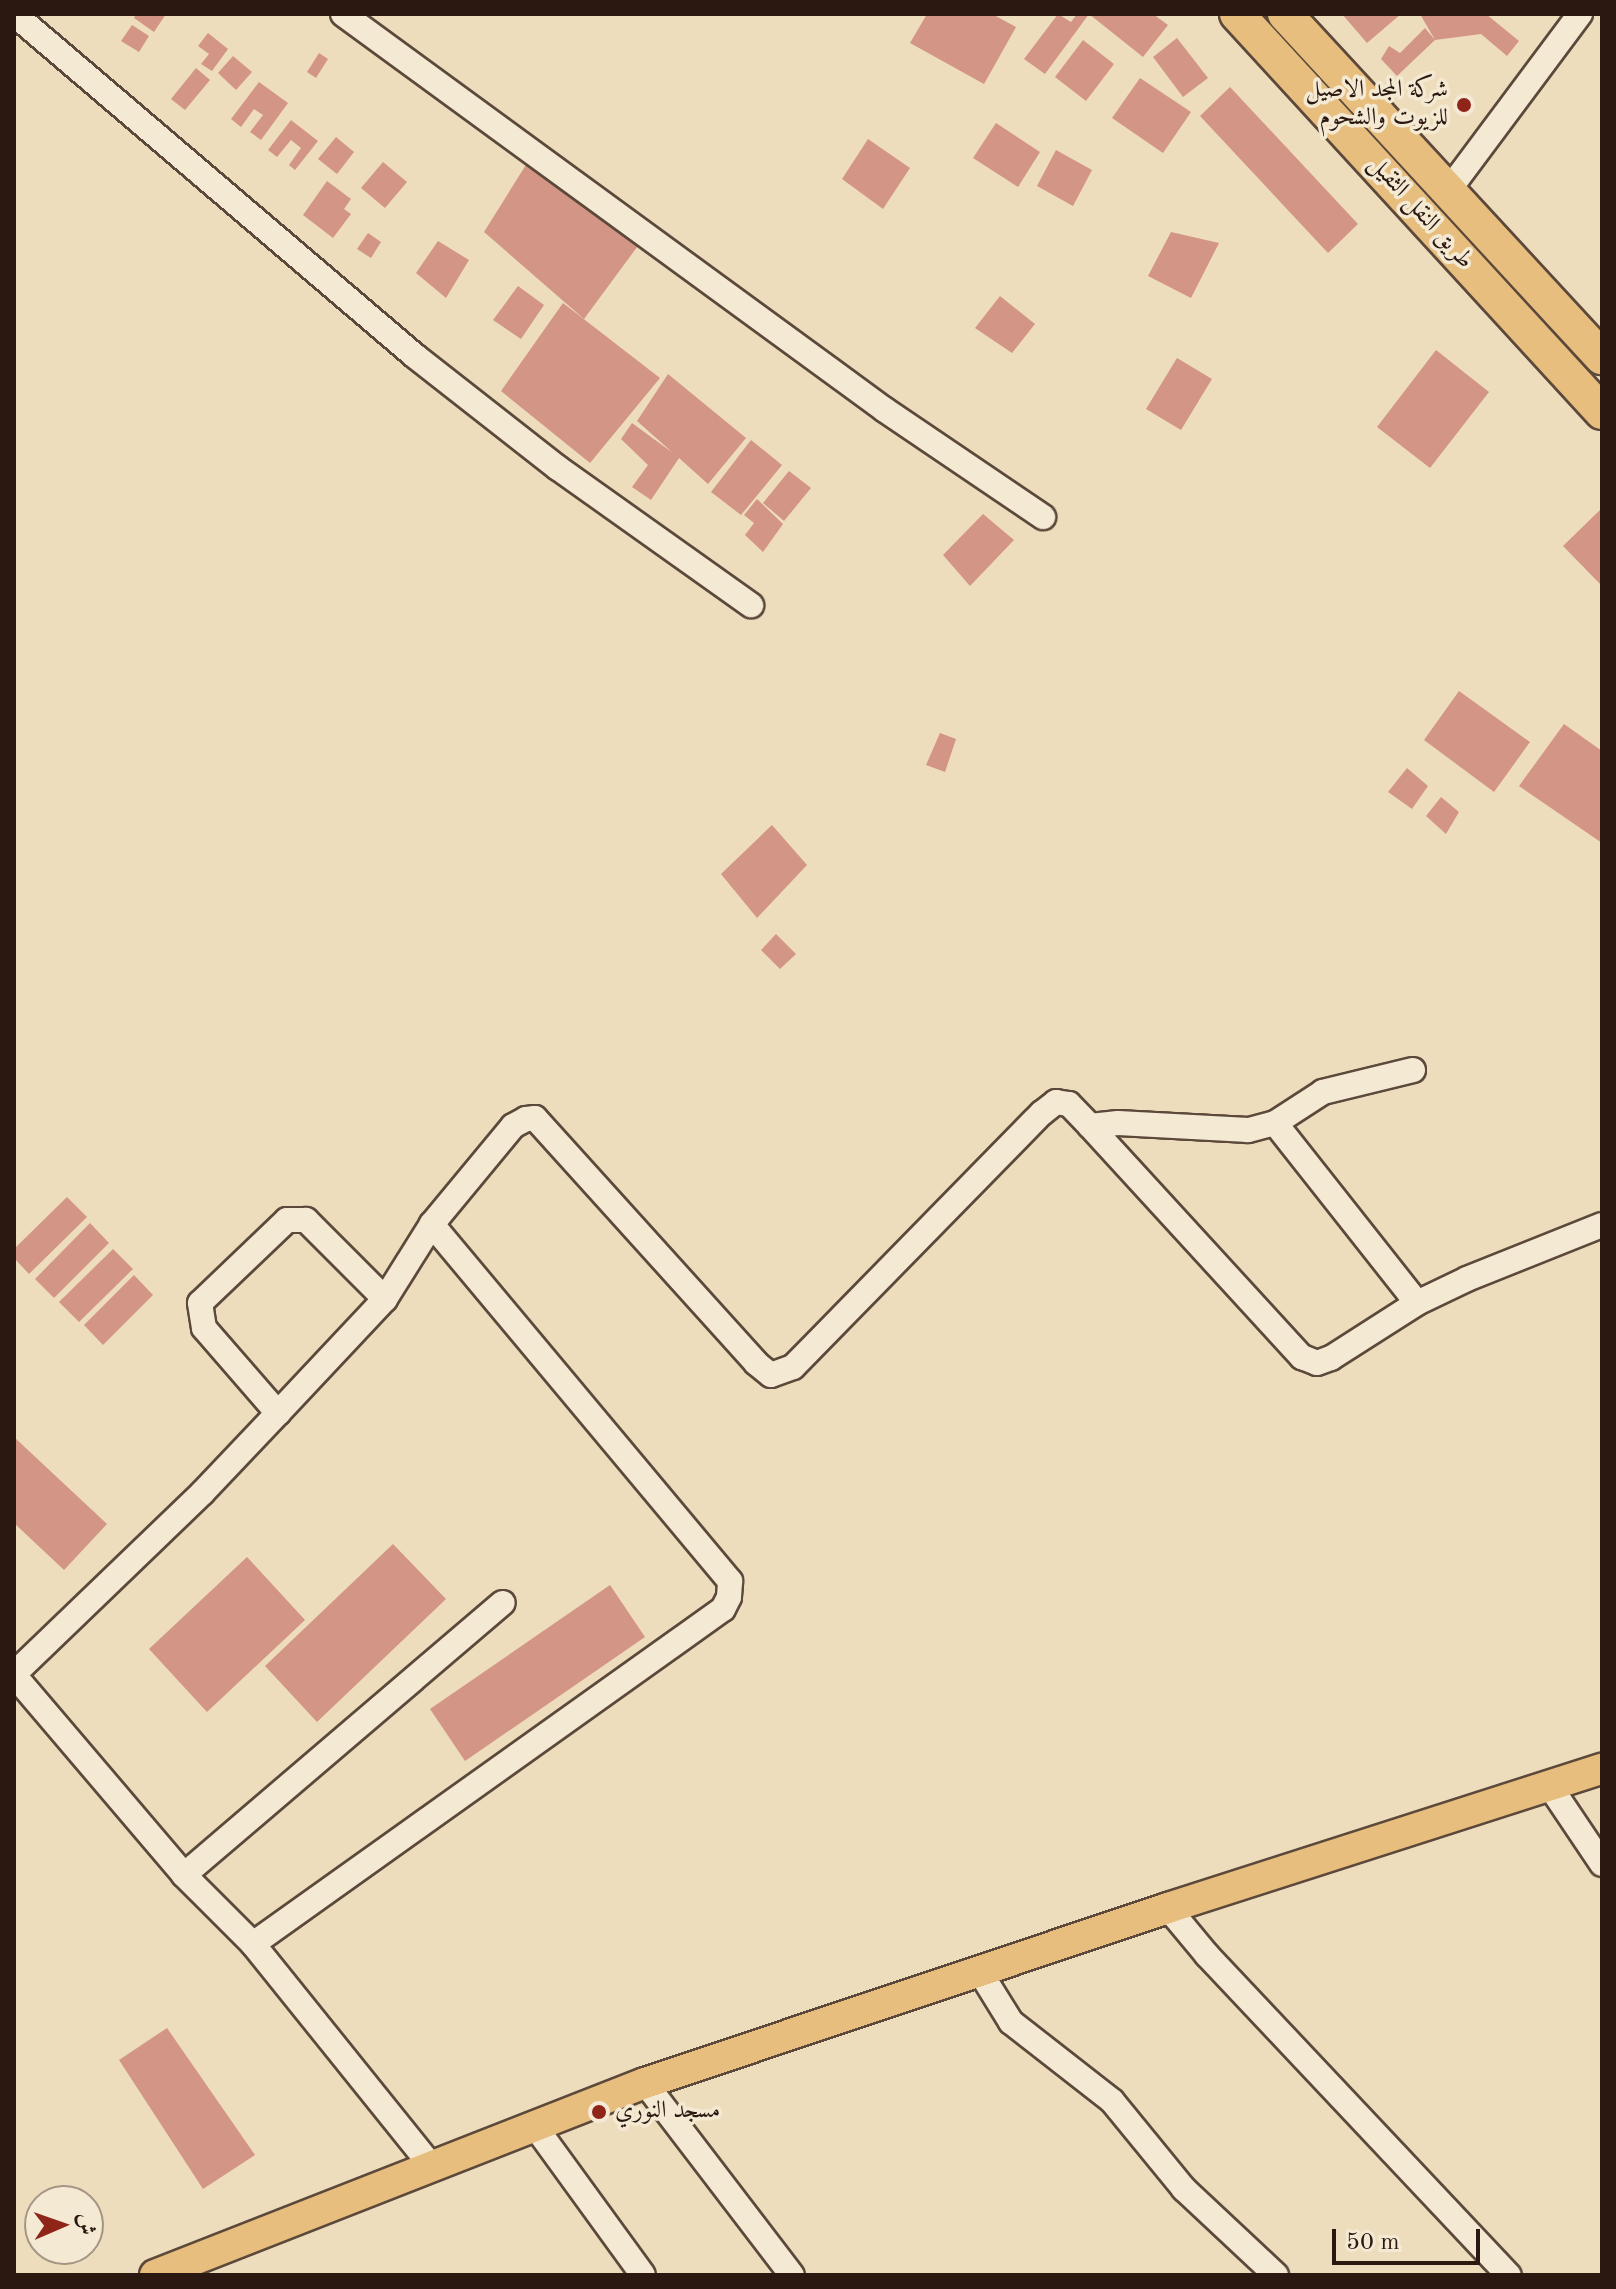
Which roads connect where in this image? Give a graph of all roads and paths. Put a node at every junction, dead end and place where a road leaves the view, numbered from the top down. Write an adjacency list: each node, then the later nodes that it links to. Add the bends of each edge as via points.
1 (14, 14): 10 (street, via 415,356 558,468)
2 (343, 14): 9 (street, via 885,410)
3 (1237, 14): 8 (highway, طريق النقل الثقيل)
4 (1285, 14): 6 (highway, طريق النقل الثقيل)
5 (1580, 14): 6 (street)
6 (1448, 191): 7 (highway, طريق النقل الثقيل)
7 (1602, 357)
8 (1602, 412)
9 (1043, 517)
10 (751, 605)
11 (1413, 1070): 12 (street, via 1323,1092)
12 (1275, 1123): 13 (street, via 1248,1130); 17 (street)
13 (1090, 1126): 14 (street, via 1069,1104 1056,1102 793,1367 771,1375 535,1118 513,1126); 17 (street, via 1302,1357 1317,1363 1331,1358)
14 (432, 1224): 16 (street); 26 (street, via 730,1581 729,1597 723,1609)
15 (1602, 1225): 17 (street)
16 (385, 1299): 18 (street); 18 (street, via 306,1220 287,1220 200,1303 204,1328)
17 (1417, 1303)
18 (278, 1413): 20 (street)
19 (503, 1603): 24 (street)
20 (14, 1674): 24 (street)
21 (1602, 1769): 22 (main road)
22 (1549, 1785): 23 (street); 25 (main road)
23 (1602, 1864)
24 (184, 1875): 26 (street)
25 (1168, 1908): 27 (main road); 35 (street)
26 (253, 1944): 30 (street)
27 (980, 1972): 28 (main road); 34 (street, via 1011,2022 1112,2101 1184,2189)
28 (645, 2083): 29 (main road); 33 (street)
29 (534, 2125): 30 (main road); 32 (street)
30 (433, 2168): 31 (main road)
31 (155, 2275)
32 (643, 2275)
33 (792, 2275)
34 (1276, 2275)
35 (1509, 2275)

